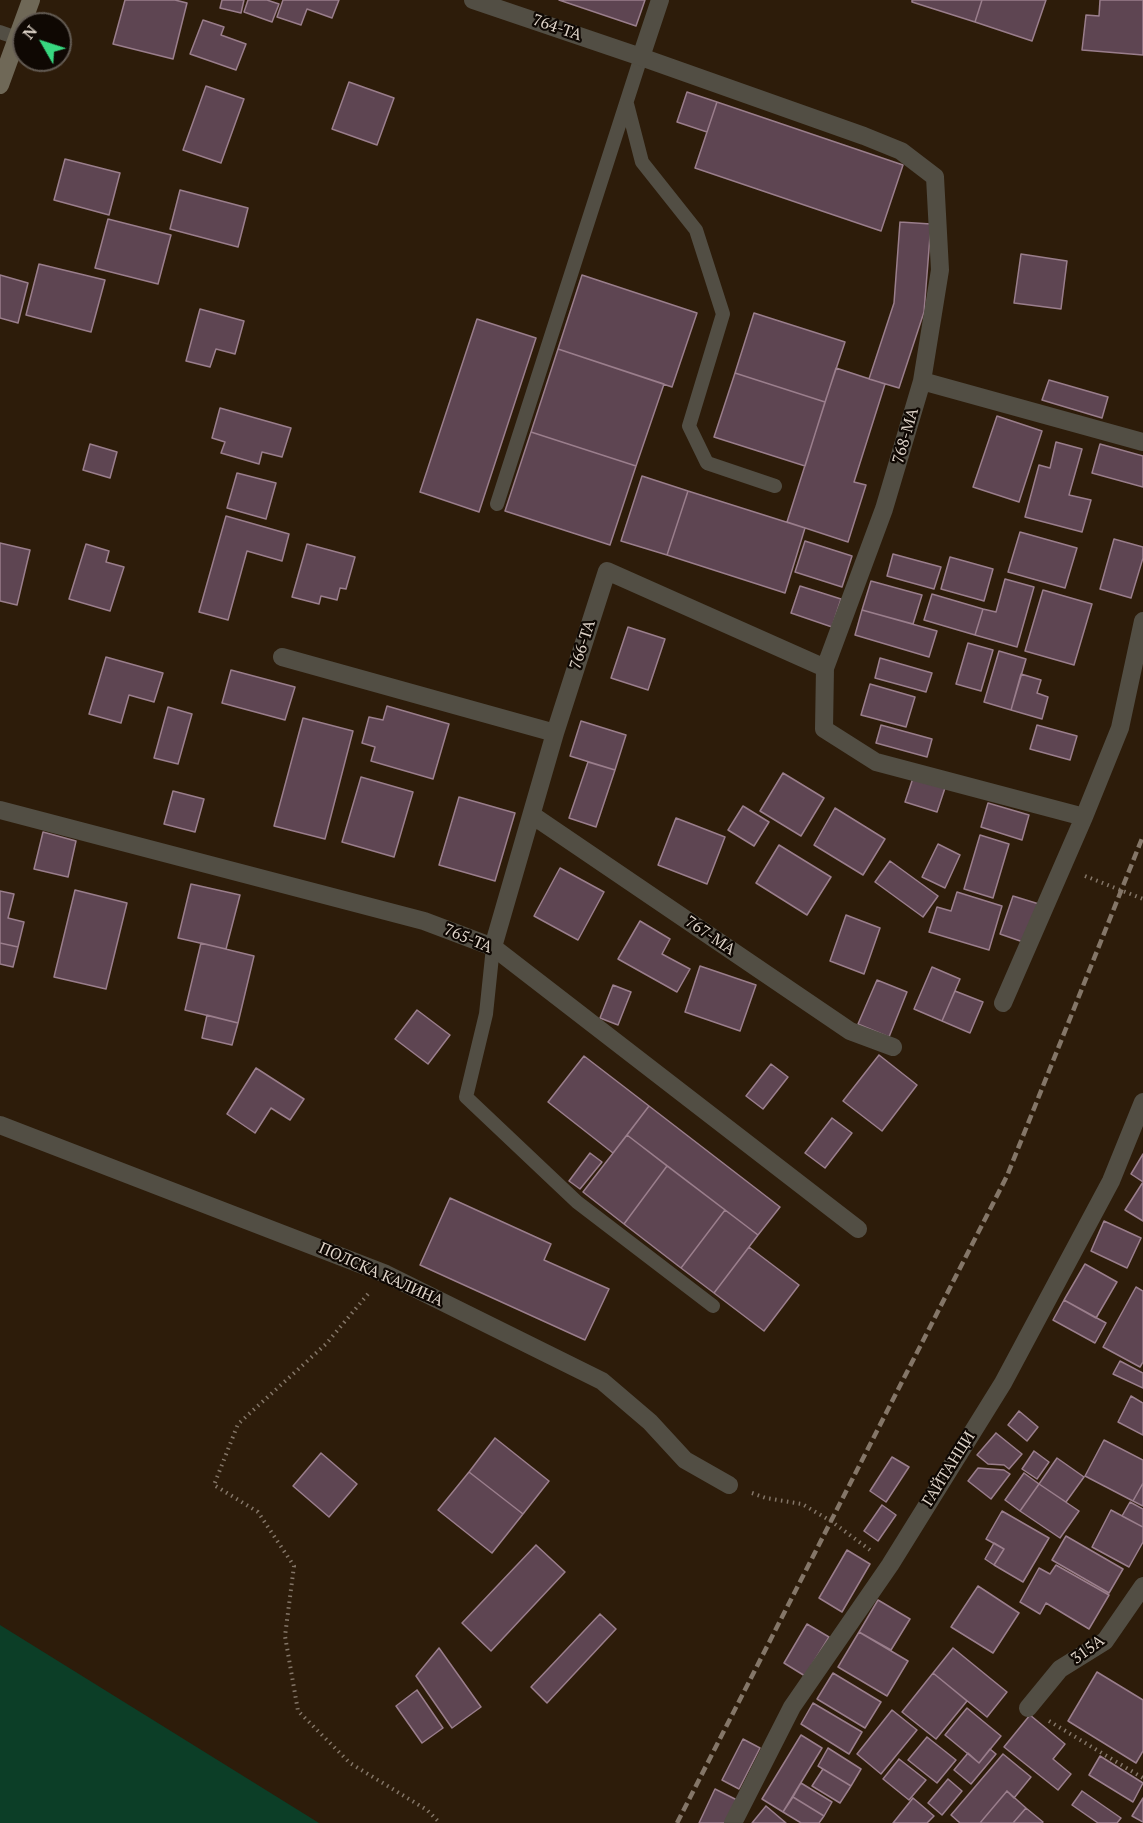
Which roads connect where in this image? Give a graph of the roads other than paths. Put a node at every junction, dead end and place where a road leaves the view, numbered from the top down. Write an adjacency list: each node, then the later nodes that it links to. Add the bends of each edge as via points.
1 (31, 0): 4 (street)
2 (473, 0): 5 (street, 764-ТА)
3 (660, 0): 5 (street)
4 (8, 35): 6 (street)
5 (641, 57): 7 (lane); 8 (street, 768-МА, via 883,143 901,151 935,177 940,270)
6 (0, 85)
7 (626, 102): 10 (lane, via 642,162 696,231 723,314 689,426 707,464); 11 (lane)
8 (922, 381): 9 (street); 14 (street, 768-МА, via 884,509)
9 (1143, 442)
10 (775, 486)
11 (497, 504)
12 (1143, 621): 18 (street, via 1120,728)
13 (282, 657): 15 (street)
14 (825, 668): 15 (street, 766-ТА, via 607,571); 18 (street, 768-МА, via 825,729 876,762)
15 (555, 733): 17 (street, 766-ТА)
16 (0, 810): 19 (street, 765-ТА, via 424,921)
17 (532, 815): 19 (street, 766-ТА); 21 (street, 767-МА, via 850,1031)
18 (1084, 817): 20 (street)
19 (493, 947): 24 (street, 765-ТА); 25 (lane, via 486,1014 466,1097 577,1202)
20 (1003, 1003)
21 (893, 1047)
22 (1143, 1102): 29 (street, ГАЙТАНЦИ, via 1111,1181 1003,1383 890,1565 792,1707)
23 (0, 1125): 26 (street, ПОЛСКА КАЛИНА, via 386,1274 602,1381 650,1422 685,1460)
24 (858, 1229)
25 (713, 1306)
26 (729, 1485)
27 (1143, 1586): 28 (street, 315А, via 1104,1641 1060,1669)
28 (1028, 1708)
29 (733, 1823)

